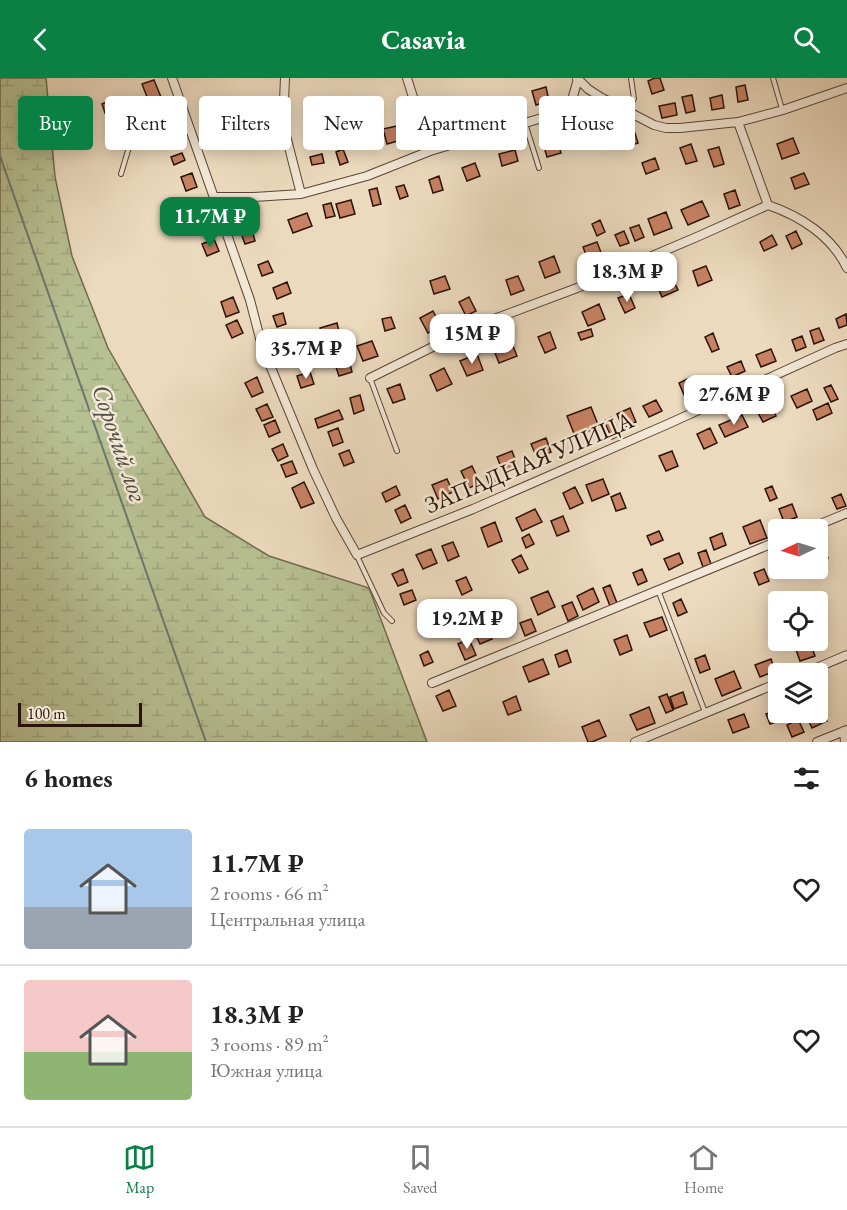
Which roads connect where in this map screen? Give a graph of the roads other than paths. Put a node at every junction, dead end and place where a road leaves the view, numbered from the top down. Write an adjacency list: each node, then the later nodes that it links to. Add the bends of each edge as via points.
1 (172, 78): 8 (street)
2 (285, 78): 22 (street, via 283,124)
3 (407, 78): 19 (street)
4 (631, 78): 11 (lane)
5 (773, 78): 12 (lane)
6 (580, 79): 9 (street); 10 (street)
7 (847, 88): 12 (street)
8 (178, 96)
9 (574, 96)
10 (599, 96)
11 (634, 96)
12 (783, 110): 15 (street)
13 (635, 116): 15 (street, via 666,128)
14 (187, 121): 23 (street)
15 (738, 122): 25 (street)
16 (527, 129): 20 (lane)
17 (128, 150): 21 (lane)
18 (433, 150): 19 (street)
19 (430, 151): 22 (street, via 367,176)
20 (539, 168)
21 (121, 174)
22 (301, 194): 24 (street)
23 (214, 197): 24 (street); 26 (street)
24 (253, 197): 26 (street, via 237,208)
25 (768, 205): 27 (street, via 802,220 835,247); 29 (street, via 607,275 473,327)
26 (224, 226): 34 (street, via 262,346 336,518)
27 (846, 264)
28 (847, 344): 34 (street, ЗАПАДНАЯ УЛИЦА, via 474,509)
29 (370, 378): 30 (lane)
30 (397, 451)
31 (847, 513): 32 (street)
32 (828, 521)
33 (768, 545): 35 (street)
34 (357, 555): 36 (lane, via 384,613)
35 (658, 590): 39 (street); 41 (lane)
36 (392, 621)
37 (847, 655): 38 (street)
38 (828, 663)
39 (432, 683)
40 (768, 687): 41 (street)
41 (705, 712): 43 (street)
42 (846, 731): 44 (street); 45 (street)
43 (635, 742)
44 (817, 742)
45 (845, 742)

